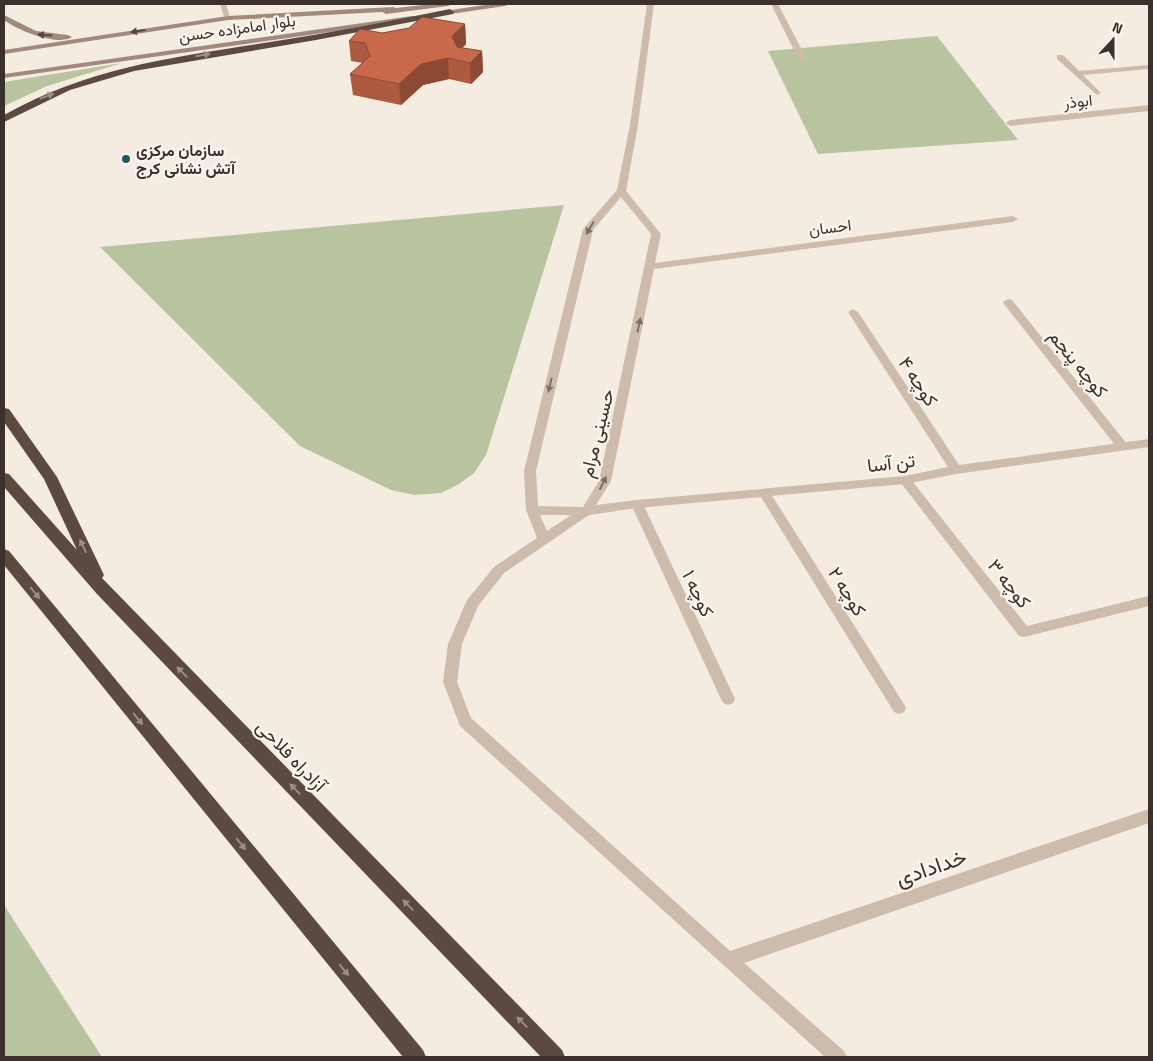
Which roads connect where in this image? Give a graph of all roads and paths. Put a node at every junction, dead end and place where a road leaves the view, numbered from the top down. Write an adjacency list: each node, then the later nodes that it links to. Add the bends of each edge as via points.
1 (223, 4): 8 (street)
2 (505, 4): 6 (main road, بلوار امامزاده حسن)
3 (650, 4): 21 (street, via 634,125)
4 (774, 4): 12 (street)
5 (413, 8): 6 (main road, بلوار امامزاده حسن); 8 (main road); 14 (main road, بلوار امامزاده حسن)
6 (449, 8): 16 (main road, بلوار امامزاده حسن); 19 (highway, one-way to 6, via 39,99 142,65 328,36)
7 (4, 17): 9 (main road, one-way to 7, via 35,35)
8 (228, 18): 9 (main road, one-way to 9)
9 (90, 38): 10 (main road)
10 (4, 52)
11 (1060, 57): 15 (street)
12 (802, 58)
13 (1149, 67): 15 (street)
14 (4, 68)
15 (1079, 73): 17 (street)
16 (4, 76)
17 (1097, 93)
18 (1149, 108): 20 (street, ابوذر)
19 (4, 119)
20 (1010, 123)
21 (621, 191): 23 (street, حسینی مرام, via 656,234); 34 (street, one-way to 34, via 588,229 530,471)
22 (1013, 219): 23 (street, احسان)
23 (651, 266): 35 (street, حسینی مرام, one-way to 23, via 605,481)
24 (1008, 302): 28 (street, کوچه پنجم)
25 (853, 312): 29 (street, کوچه ۴)
26 (4, 412): 38 (highway, one-way to 26, via 50,477)
27 (1149, 443): 28 (street, تن آسا)
28 (1124, 447): 29 (street, تن آسا)
29 (956, 470): 31 (street, تن آسا)
30 (4, 478): 38 (highway, آزادراه فلاحی)
31 (905, 480): 32 (street, تن آسا); 39 (street, کوچه ۳, via 1024,632)
32 (765, 494): 33 (street, تن آسا); 41 (street, کوچه ۲)
33 (636, 504): 35 (street, تن آسا); 40 (street, کوچه ۱)
34 (532, 510): 35 (street, تن آسا); 36 (street)
35 (586, 511): 36 (street, حسینی مرام)
36 (544, 540): 43 (street, حسینی مرام, via 499,570 472,604 455,644 450,682 464,722)
37 (4, 555): 44 (highway, one-way to 44)
38 (103, 590): 45 (highway, آزادراه فلاحی, one-way to 38)
39 (1149, 601)
40 (728, 699)
41 (899, 708)
42 (1149, 816): 43 (street, خدادادی)
43 (728, 960): 46 (street, حسینی مرام)
44 (416, 1057)
45 (555, 1057)
46 (838, 1057)

